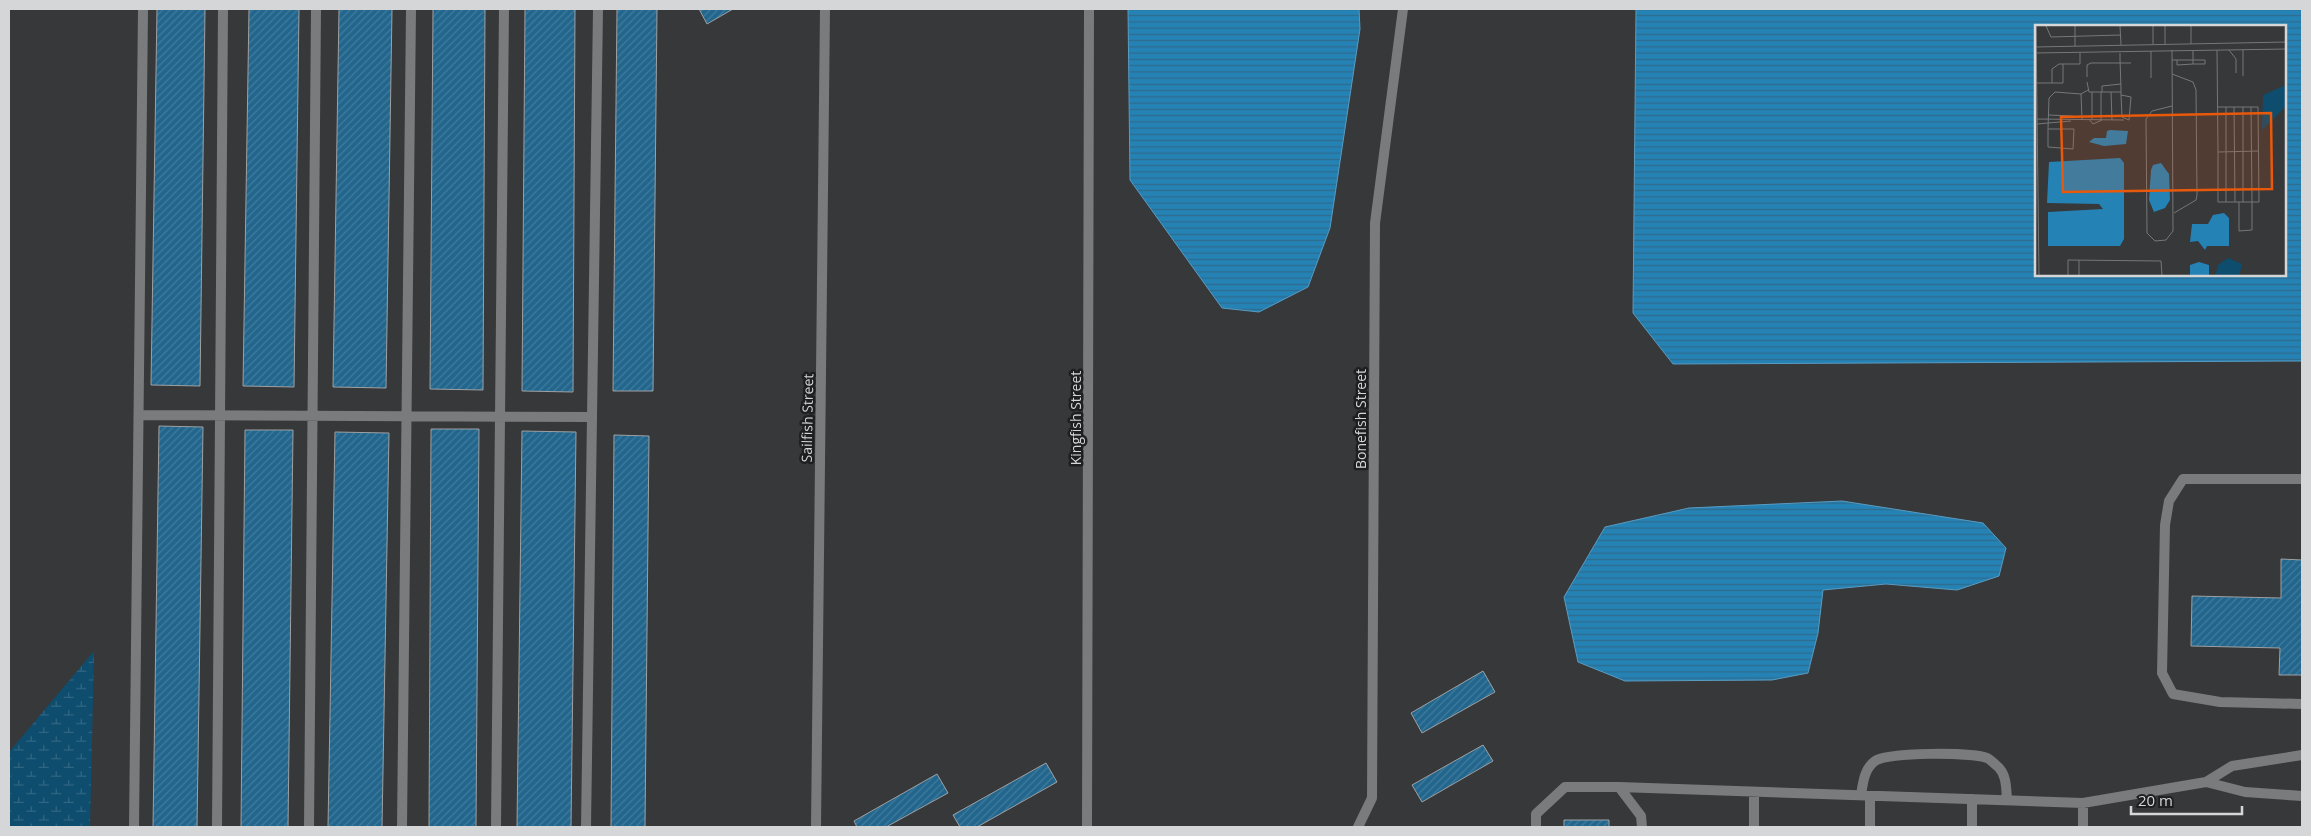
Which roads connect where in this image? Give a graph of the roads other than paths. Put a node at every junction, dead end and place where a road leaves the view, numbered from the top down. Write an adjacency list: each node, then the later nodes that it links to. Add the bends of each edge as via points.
1 (144, 9): 10 (lane)
2 (223, 9): 11 (lane)
3 (316, 9): 12 (lane)
4 (411, 9): 13 (lane)
5 (504, 9): 14 (lane)
6 (598, 9): 15 (lane)
7 (825, 9): 33 (lane, Sailfish Street)
8 (1090, 9): 34 (lane, Kingfish Street)
9 (1403, 9): 35 (lane, Bonefish Street, via 1375,222 1372,798)
10 (139, 415): 11 (lane); 27 (lane)
11 (220, 415): 12 (lane); 28 (lane)
12 (313, 415): 13 (lane); 29 (lane)
13 (406, 416): 14 (lane); 30 (lane)
14 (500, 416): 15 (lane); 31 (lane)
15 (592, 417): 32 (lane)
16 (2302, 479): 17 (lane, via 2183,479 2170,501 2165,525 2162,673 2173,694 2220,702)
17 (2302, 704)
18 (2302, 755): 19 (lane, via 2232,766)
19 (2206, 782): 23 (lane, via 2245,792); 26 (lane)
20 (1618, 788): 21 (lane); 36 (lane, via 1565,786 1536,814); 37 (lane, via 1641,816)
21 (1754, 792): 22 (lane); 38 (lane)
22 (1866, 796): 24 (lane); 25 (lane, via 1868,767 1876,759 1961,754 1987,758 1998,766 2004,774); 39 (lane)
23 (2302, 796)
24 (1972, 799): 25 (lane); 40 (lane)
25 (2007, 800): 26 (lane)
26 (2083, 803): 41 (lane)
27 (134, 827)
28 (217, 827)
29 (308, 827)
30 (402, 827)
31 (496, 827)
32 (586, 827)
33 (816, 827)
34 (1087, 827)
35 (1358, 827)
36 (1536, 827)
37 (1642, 827)
38 (1754, 827)
39 (1870, 827)
40 (1972, 827)
41 (2083, 827)

